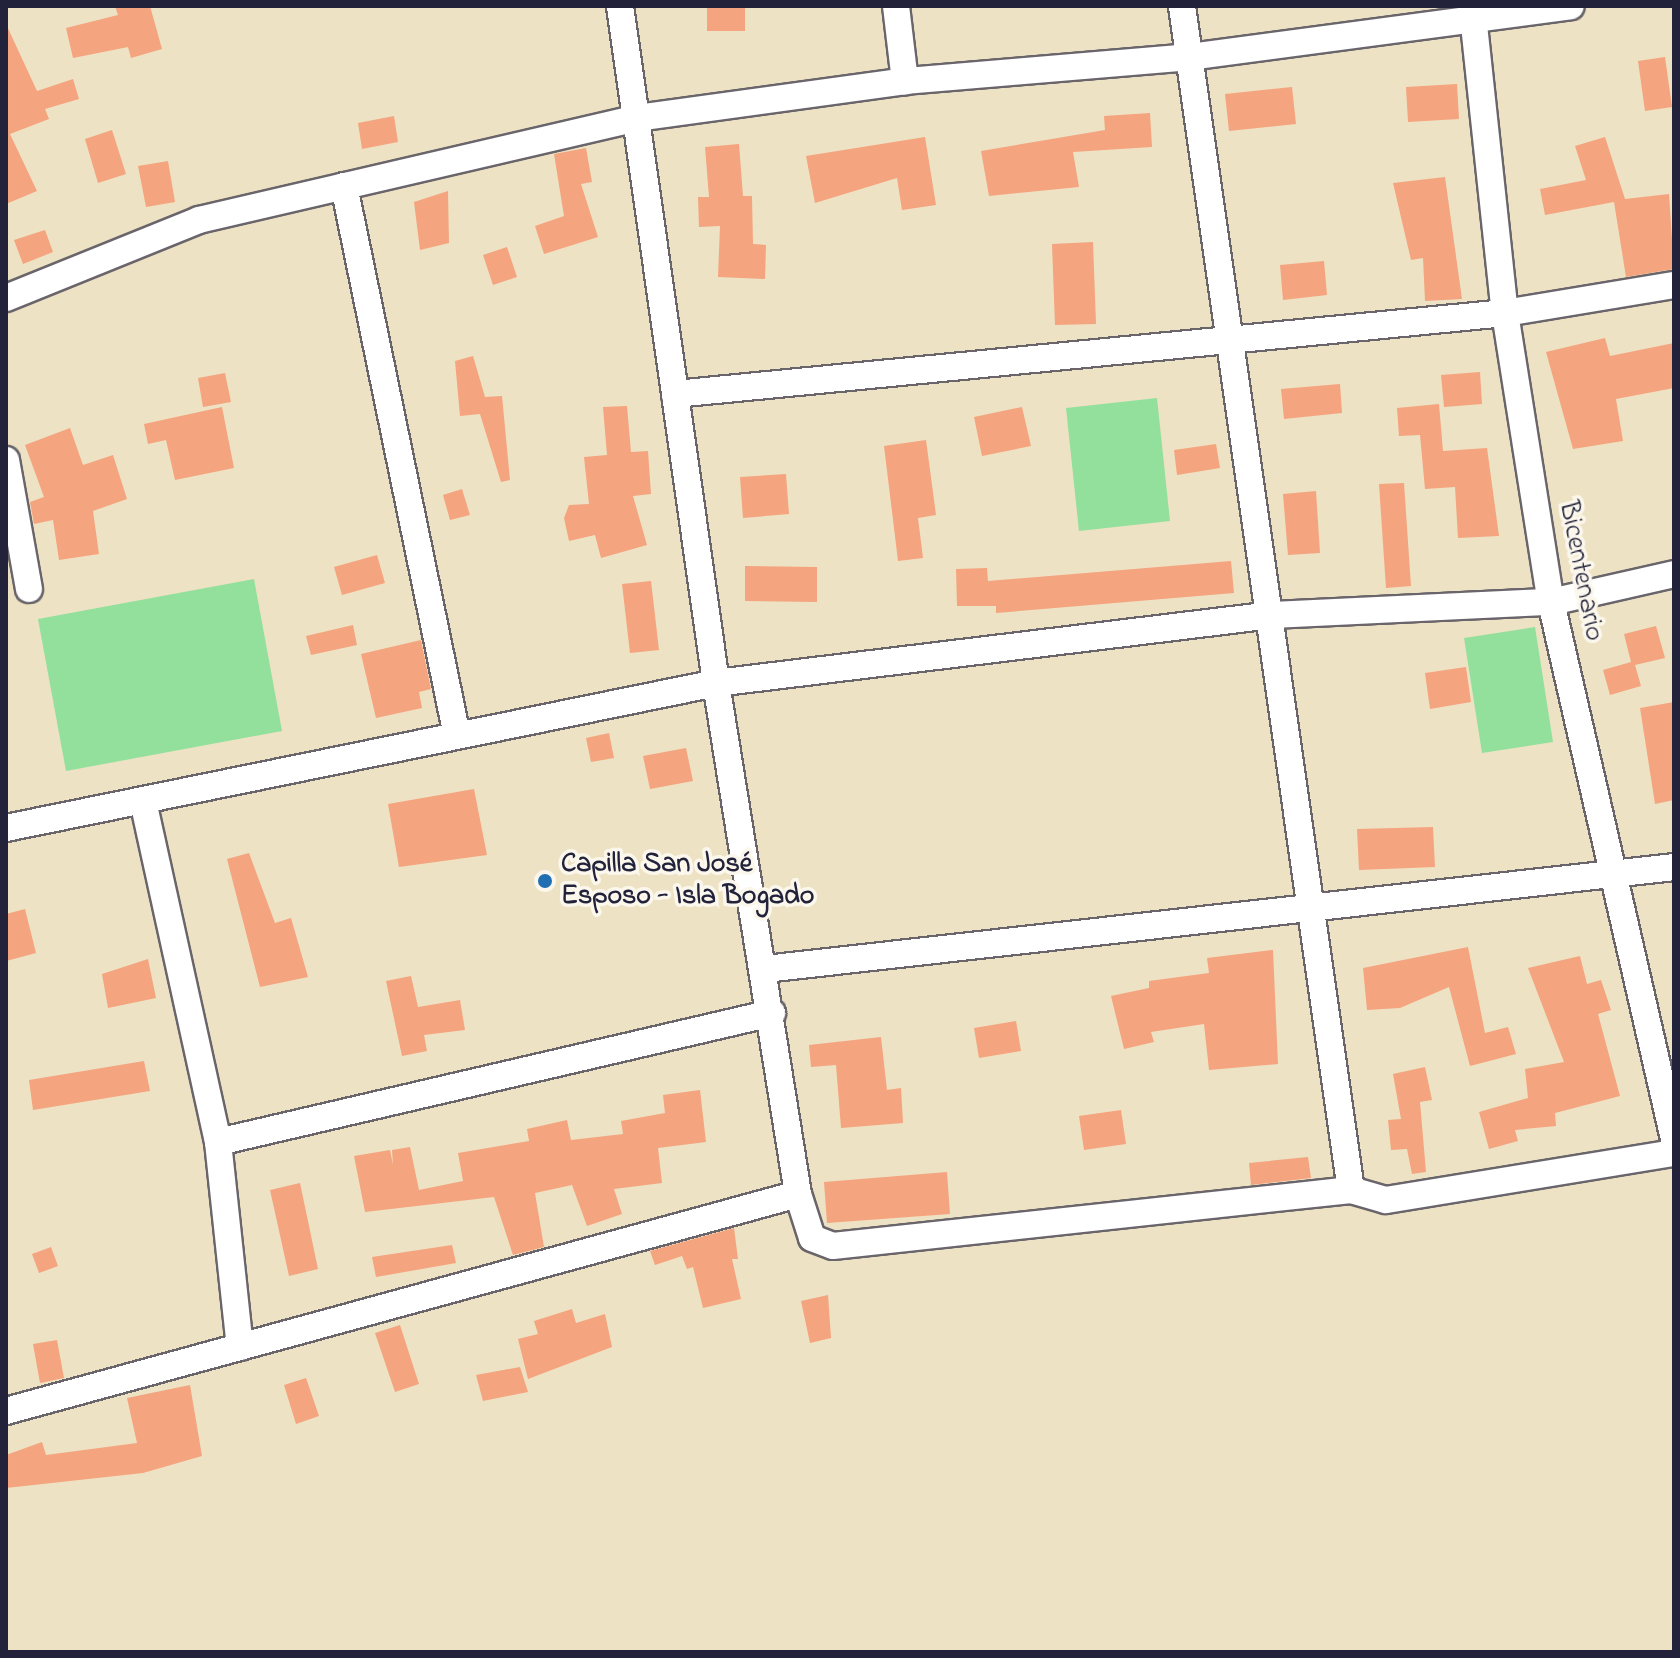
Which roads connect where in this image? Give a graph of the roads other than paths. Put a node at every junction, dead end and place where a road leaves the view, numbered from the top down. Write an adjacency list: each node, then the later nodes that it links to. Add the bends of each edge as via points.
1 (620, 6): 8 (street)
2 (896, 6): 7 (street)
3 (1182, 6): 6 (street)
4 (1571, 6): 5 (street)
5 (1473, 14): 6 (street); 12 (street, Bicentenario)
6 (1190, 57): 7 (street); 13 (street)
7 (905, 81): 8 (street)
8 (636, 118): 9 (street); 14 (street)
9 (344, 186): 11 (street, via 199,220); 21 (street)
10 (1674, 285): 12 (street)
11 (6, 298)
12 (1505, 313): 13 (street); 18 (street, Bicentenario)
13 (1231, 337): 14 (street); 19 (street)
14 (675, 394): 20 (street)
15 (6, 460): 17 (street)
16 (1674, 574): 18 (street)
17 (29, 589)
18 (1551, 602): 19 (street); 25 (street, Bicentenario)
19 (1272, 615): 20 (street); 26 (street)
20 (716, 683): 21 (street); 27 (street)
21 (457, 736): 22 (street)
22 (143, 801): 23 (street); 30 (street)
23 (6, 828)
24 (1674, 867): 25 (street)
25 (1617, 878): 26 (street); 29 (street, Bicentenario)
26 (1315, 911): 27 (street); 32 (street)
27 (765, 969): 28 (street)
28 (772, 1013): 30 (street); 33 (street)
29 (1674, 1139)
30 (218, 1142): 34 (street)
31 (1674, 1153): 32 (street, via 1386,1200)
32 (1351, 1190): 33 (street, via 833,1246 807,1232)
33 (798, 1194): 34 (street)
34 (240, 1347): 35 (street)
35 (6, 1411)

